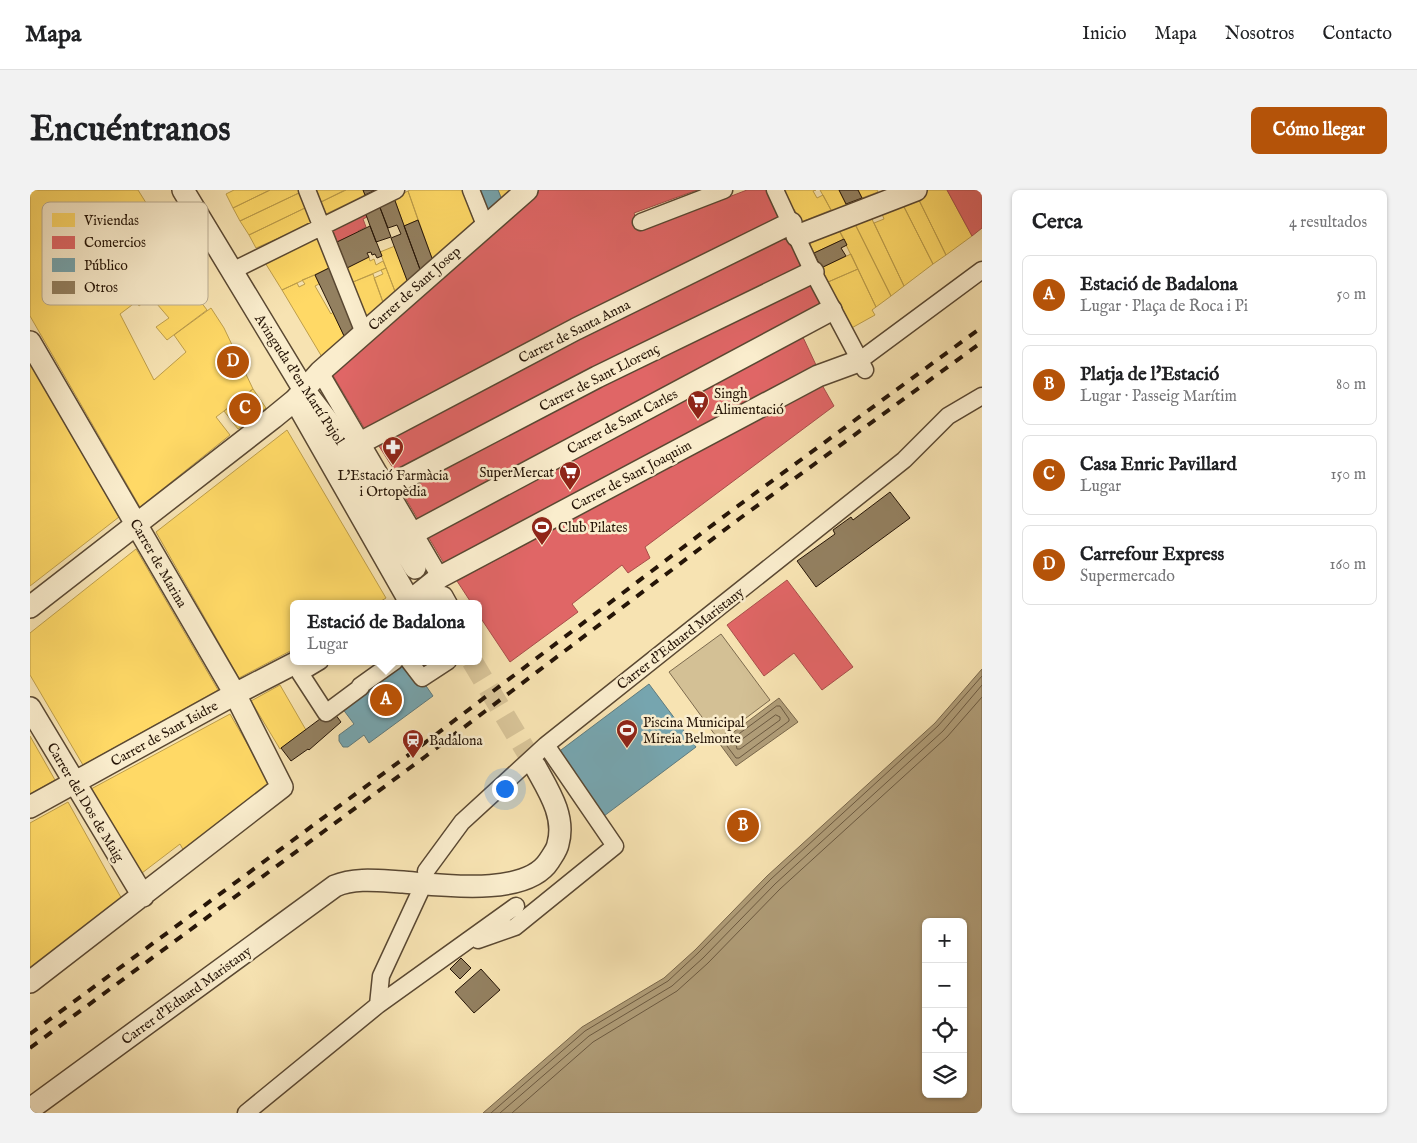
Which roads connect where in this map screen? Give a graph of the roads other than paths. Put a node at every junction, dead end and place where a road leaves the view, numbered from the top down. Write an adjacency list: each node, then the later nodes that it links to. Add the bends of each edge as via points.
1 (183, 190): 9 (street, Avinguda d'en Martí Pujol)
2 (307, 190): 12 (street)
3 (396, 190): 12 (street)
4 (471, 190): 11 (street)
5 (527, 190): 11 (street, Carrer de Sant Josep)
6 (724, 190): 10 (street)
7 (775, 190): 13 (street)
8 (916, 190): 13 (street, Carrer de Santa Anna)
9 (190, 202)
10 (641, 222)
11 (485, 225): 19 (street, Carrer de Sant Josep)
12 (321, 226): 16 (street); 19 (street)
13 (794, 230): 17 (street); 25 (street, Carrer de Santa Anna, via 576,329)
14 (208, 231): 16 (street, Avinguda d'en Martí Pujol)
15 (982, 270): 21 (street)
16 (232, 271): 23 (street, Avinguda d'en Martí Pujol)
17 (812, 272): 18 (street); 26 (street, Carrer de Sant Llorenç, via 597,377)
18 (832, 310): 21 (street); 28 (street, Carrer de Sant Carles)
19 (364, 333): 22 (street, Carrer de Sant Josep)
20 (30, 342): 27 (street, Carrer de Marina)
21 (862, 365): 30 (street, Carrer de Sant Joaquim, via 818,376)
22 (320, 372): 23 (street, Carrer de Sant Josep); 25 (street, Avinguda d'en Martí Pujol)
23 (300, 395): 27 (street, Carrer de Sant Josep); 29 (street, Avinguda d'en Martí Pujol, via 330,424); 31 (street, Avinguda d'en Martí Pujol)
24 (982, 396): 43 (street, Carrer d'Eduard Maristany, via 948,416 904,460)
25 (360, 443): 26 (street, Avinguda d'en Martí Pujol)
26 (386, 487): 28 (street, Avinguda d'en Martí Pujol)
27 (137, 525): 35 (street, Carrer de Sant Josep); 41 (street, Carrer de Marina)
28 (414, 533): 30 (street, Avinguda d'en Martí Pujol)
29 (416, 568)
30 (440, 577): 32 (street, Carrer de Sant Joaquim)
31 (412, 600)
32 (417, 600)
33 (425, 600): 34 (street, via 444,595)
34 (447, 600)
35 (30, 607)
36 (290, 665): 41 (street, Carrer de Sant Isidre)
37 (313, 665): 38 (street, via 300,672 326,714)
38 (390, 665)
39 (412, 665): 40 (street, via 422,678)
40 (442, 665)
41 (235, 694): 45 (street, Carrer de Sant Isidre); 49 (street, Carrer de Marina, via 282,787)
42 (30, 708): 45 (street, Carrer del Dos de Maig)
43 (546, 745): 47 (street, Carrer d'Eduard Maristany, via 462,822); 51 (street, via 615,846 515,927)
44 (535, 766): 54 (street, Carrer d'Eduard Maristany, via 558,810 561,824 558,846 545,867 523,880 494,887 374,880 342,883)
45 (74, 782): 46 (street, Carrer de Sant Isidre); 49 (street, Carrer del Dos de Maig)
46 (30, 807)
47 (426, 871)
48 (420, 892): 53 (street, via 381,976)
49 (142, 896): 52 (street)
50 (516, 906): 51 (street)
51 (455, 948): 53 (street)
52 (30, 982)
53 (378, 1005): 55 (street)
54 (30, 1109)
55 (246, 1113)

